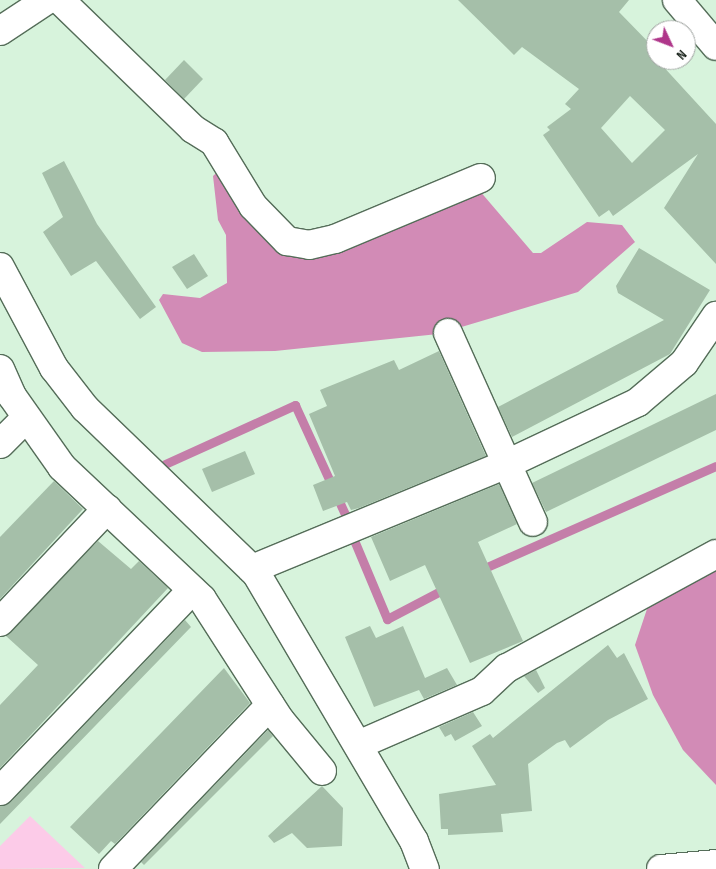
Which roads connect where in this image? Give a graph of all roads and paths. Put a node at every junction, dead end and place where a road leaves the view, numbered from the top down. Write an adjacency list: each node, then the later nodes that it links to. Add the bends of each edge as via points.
1 (47, 0): 4 (street)
2 (60, 0): 6 (street, via 194,129 214,142 270,227 287,241 310,246 337,238)
3 (677, 0): 5 (street)
4 (0, 31)
5 (716, 46)
6 (481, 178)
7 (0, 267): 17 (street, via 54,368 85,408)
8 (716, 316): 13 (street, via 684,363 662,385 638,402)
9 (448, 333): 13 (street)
10 (0, 369): 11 (street)
11 (26, 418): 12 (street); 14 (street, via 62,467)
12 (0, 444)
13 (508, 464): 15 (street); 17 (street)
14 (107, 510): 18 (street); 19 (street)
15 (533, 522)
16 (716, 554): 21 (street, via 507,668 482,691)
17 (252, 569): 21 (street)
18 (192, 590): 20 (street); 23 (street)
19 (0, 622)
20 (270, 705): 22 (street); 25 (street)
21 (358, 745): 26 (street, via 414,841)
22 (322, 771)
23 (0, 791)
24 (716, 864): 27 (street)
25 (113, 869)
26 (424, 869)
27 (661, 869)

